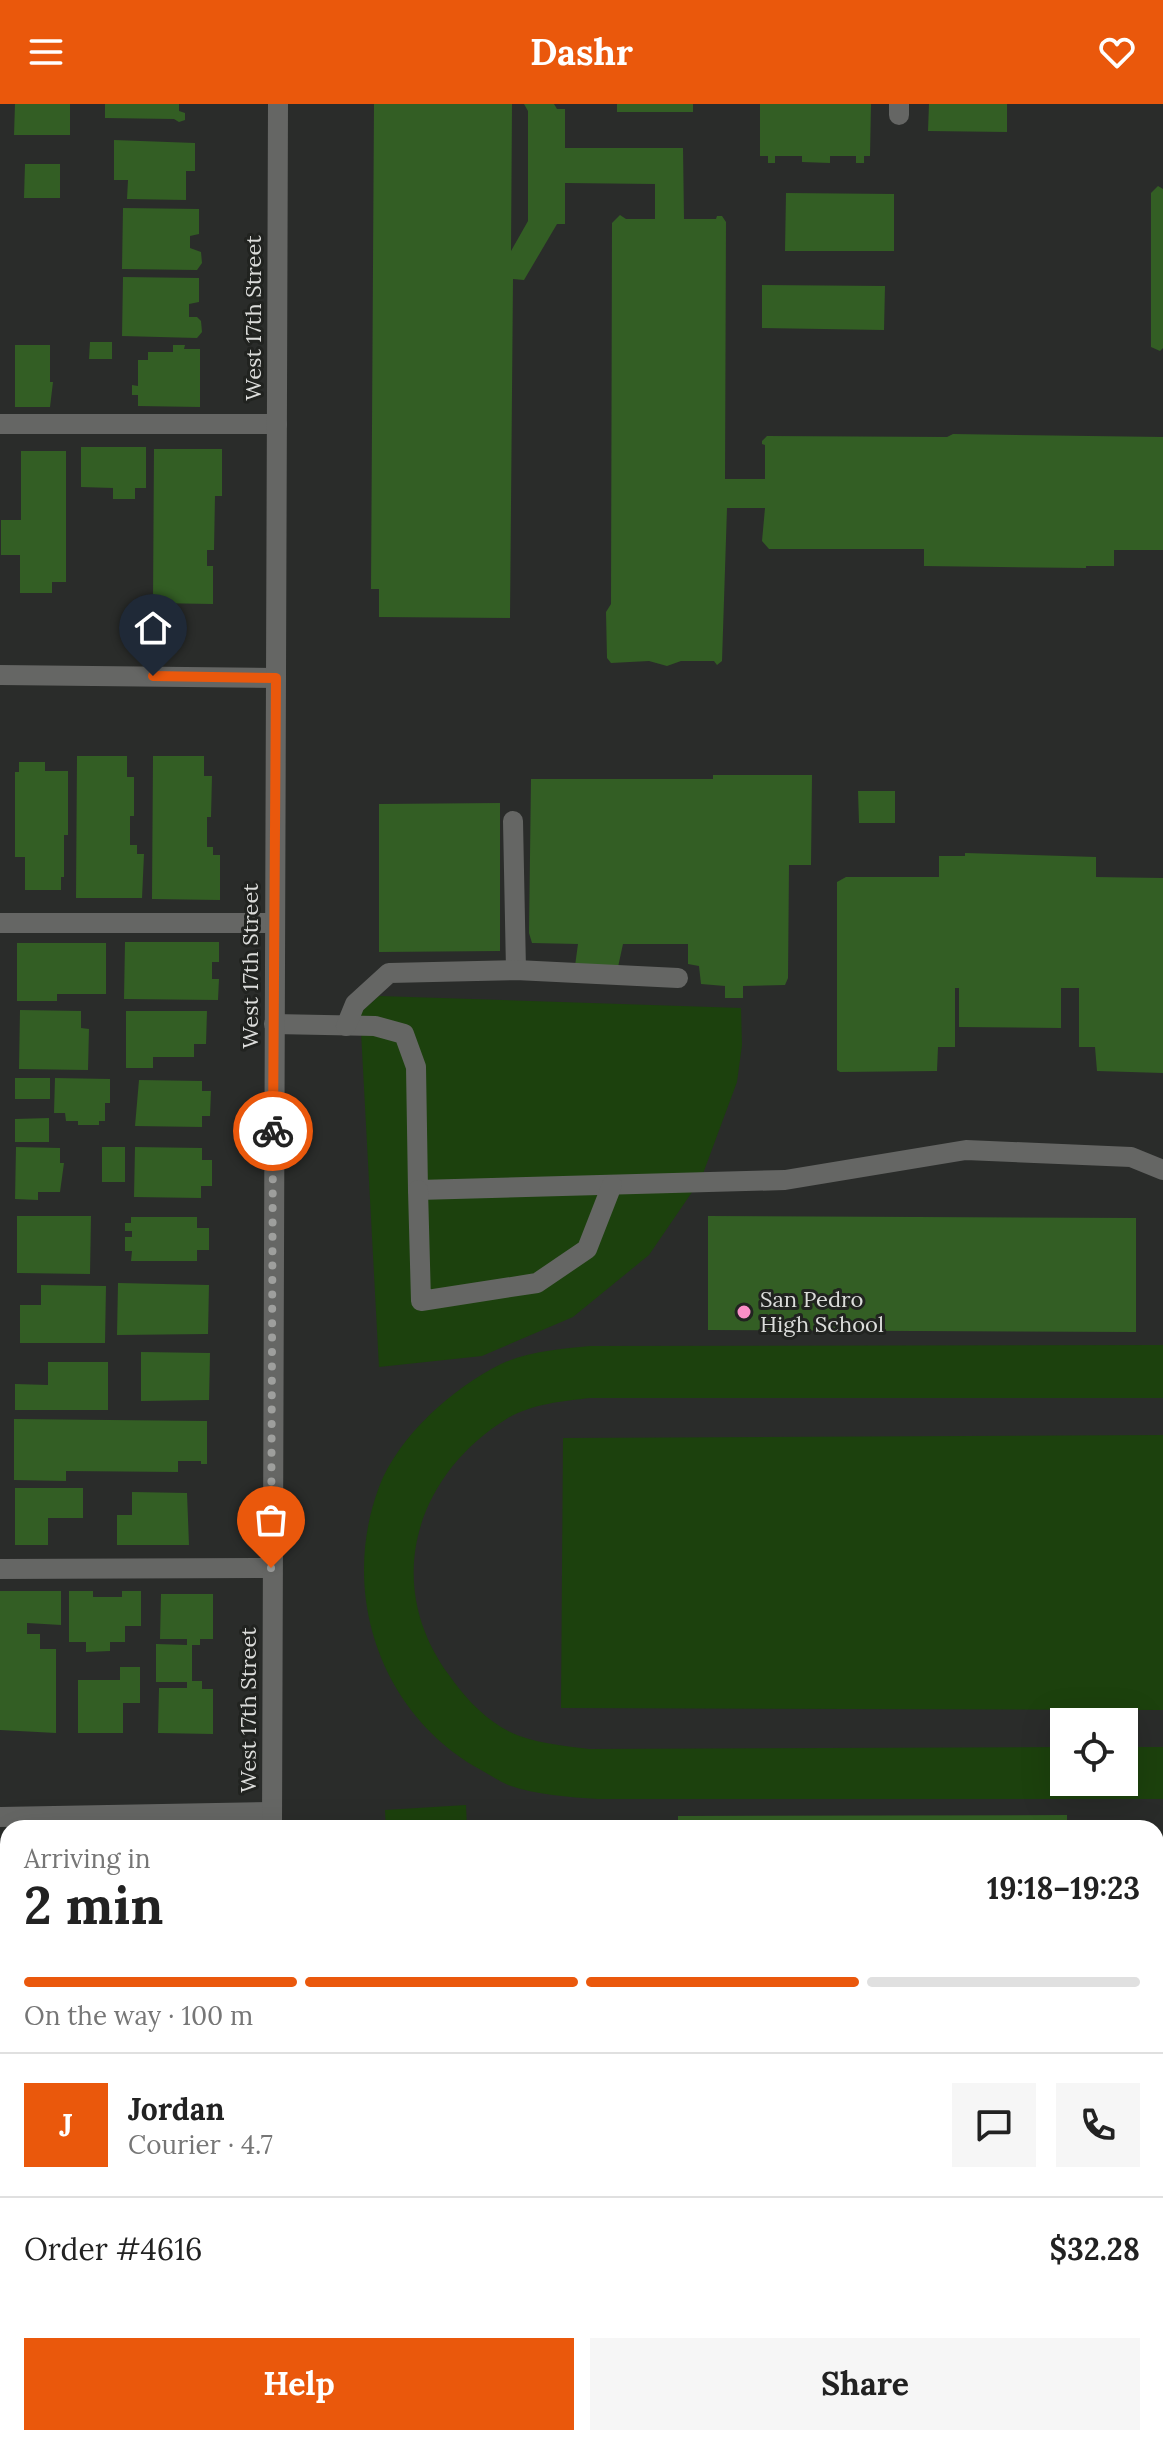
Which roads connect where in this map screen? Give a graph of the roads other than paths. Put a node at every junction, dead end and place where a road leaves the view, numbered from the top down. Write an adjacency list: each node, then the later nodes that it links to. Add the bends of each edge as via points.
1 (278, 104): 3 (street, West 17th Street)
2 (0, 424): 3 (street)
3 (277, 424): 5 (street, West 17th Street)
4 (0, 675): 5 (street)
5 (276, 678): 8 (street, West 17th Street)
6 (513, 821): 9 (street)
7 (0, 923): 8 (street)
8 (274, 923): 11 (street, West 17th Street)
9 (516, 970): 10 (street); 12 (street, via 389,973 355,1004)
10 (678, 978)
11 (274, 1024): 12 (street); 16 (street, West 17th Street)
12 (346, 1026): 15 (street, via 404,1034 416,1067)
13 (1163, 1170): 14 (street, via 1131,1157 966,1150 785,1180)
14 (612, 1185): 15 (street); 15 (street, via 587,1249 537,1283 421,1301)
15 (418, 1190)
16 (271, 1568): 17 (street); 19 (street, West 17th Street)
17 (0, 1569)
18 (0, 1817): 19 (street)
19 (272, 1820)

